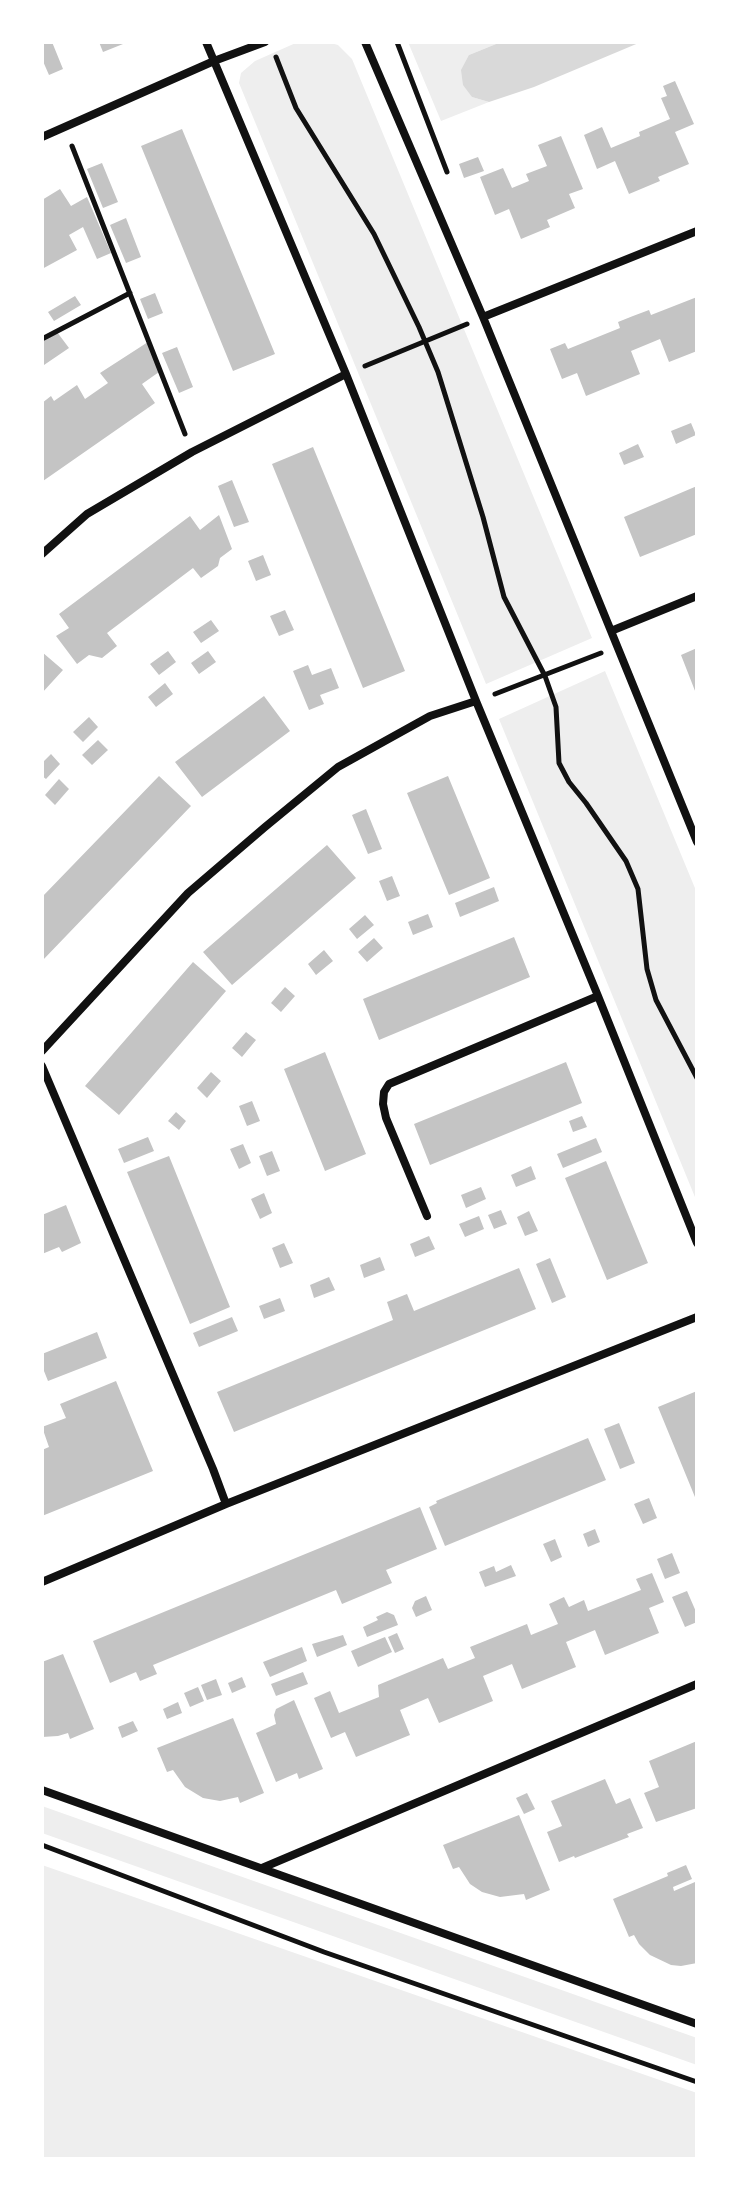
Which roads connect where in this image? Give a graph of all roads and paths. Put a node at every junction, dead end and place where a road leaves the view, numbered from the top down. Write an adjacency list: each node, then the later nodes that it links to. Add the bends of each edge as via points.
1 (206, 42): 6 (street)
2 (265, 42): 6 (street)
3 (365, 42): 12 (street)
4 (397, 42): 9 (path)
5 (274, 52): 14 (path, via 296,108 374,234)
6 (214, 61): 7 (street); 15 (street)
7 (64, 126): 8 (street); 11 (path)
8 (42, 137)
9 (452, 185)
10 (697, 231): 12 (street)
11 (130, 293): 13 (path); 16 (path)
12 (483, 317): 14 (path); 19 (street)
13 (42, 339)
14 (424, 342): 15 (path); 21 (path, via 451,412 504,597)
15 (346, 374): 16 (street); 22 (street)
16 (192, 452): 17 (street, via 87,514)
17 (42, 554)
18 (697, 596): 19 (street)
19 (611, 631): 20 (street)
20 (617, 646): 21 (path); 23 (street)
21 (545, 676): 22 (path); 27 (path, via 556,707 559,763 626,861 638,889 656,1000)
22 (476, 701): 24 (street); 25 (street, via 430,716 338,767 188,893)
23 (697, 842)
24 (598, 996): 28 (street, via 389,1084 384,1092 386,1118); 29 (street)
25 (42, 1051)
26 (42, 1066): 31 (street)
27 (697, 1078)
28 (427, 1216)
29 (697, 1243)
30 (697, 1317): 31 (street)
31 (226, 1504): 32 (street)
32 (42, 1582)
33 (697, 1684): 36 (street)
34 (42, 1790): 36 (street)
35 (42, 1845): 38 (path, via 324,1952)
36 (261, 1869): 37 (street)
37 (697, 2024)
38 (697, 2082)

